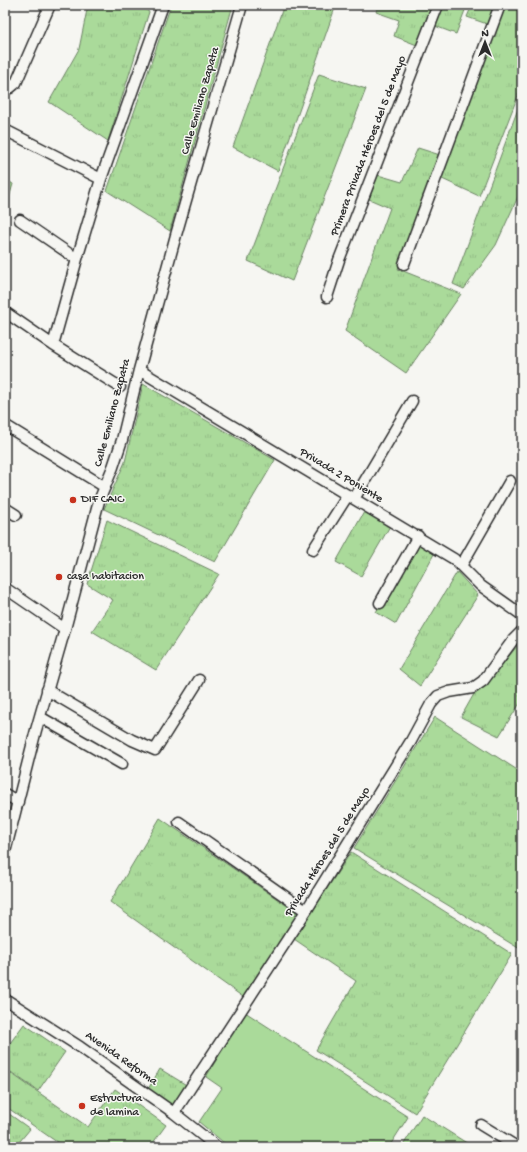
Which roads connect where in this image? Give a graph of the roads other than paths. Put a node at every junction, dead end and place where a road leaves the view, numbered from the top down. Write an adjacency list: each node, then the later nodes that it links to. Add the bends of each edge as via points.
1 (50, 5): 6 (street, via 16,83 10,88)
2 (162, 5): 8 (street)
3 (242, 5): 15 (street, Calle Emiliano Zapata)
4 (438, 5): 12 (street, Primera Privada Héroes del 5 de Mayo)
5 (500, 5): 11 (street)
6 (5, 87)
7 (5, 130): 8 (street)
8 (101, 179): 10 (street)
9 (20, 220): 10 (street)
10 (77, 259): 14 (street)
11 (404, 264)
12 (327, 297)
13 (5, 312): 14 (street)
14 (53, 345): 16 (street)
15 (139, 370): 20 (street, Calle Emiliano Zapata, via 122,440); 21 (street, Privada 2 Poniente)
16 (120, 387)
17 (412, 401): 21 (street)
18 (8, 427): 20 (street)
19 (510, 481): 26 (street)
20 (105, 487): 30 (street, Calle Emiliano Zapata, via 97,508)
21 (351, 497): 24 (street, Privada 2 Poniente); 25 (street)
22 (5, 508): 23 (street)
23 (16, 515)
24 (418, 536): 26 (street, Privada 2 Poniente, via 454,558); 28 (street)
25 (313, 550)
26 (461, 566): 29 (street, Privada 2 Poniente, via 482,586)
27 (5, 588): 30 (street)
28 (380, 603)
29 (522, 614)
30 (65, 629): 33 (street, Calle Emiliano Zapata)
31 (522, 631): 40 (street, Privada Héroes del 5 de Mayo, via 512,640 483,681 473,688 438,696 431,704 408,747)
32 (199, 680): 33 (street, via 155,750 132,740)
33 (47, 690): 34 (street, Calle Emiliano Zapata)
34 (40, 717): 35 (street); 37 (street, Calle Emiliano Zapata)
35 (122, 764)
36 (5, 794): 37 (street)
37 (18, 802): 39 (street, Calle Emiliano Zapata)
38 (179, 822): 40 (street)
39 (5, 852)
40 (306, 912): 42 (street, Privada Héroes del 5 de Mayo)
41 (5, 999): 42 (street, Avenida Reforma)
42 (174, 1112): 44 (street, Avenida Reforma)
43 (481, 1124): 45 (street)
44 (217, 1147)
45 (518, 1147)

